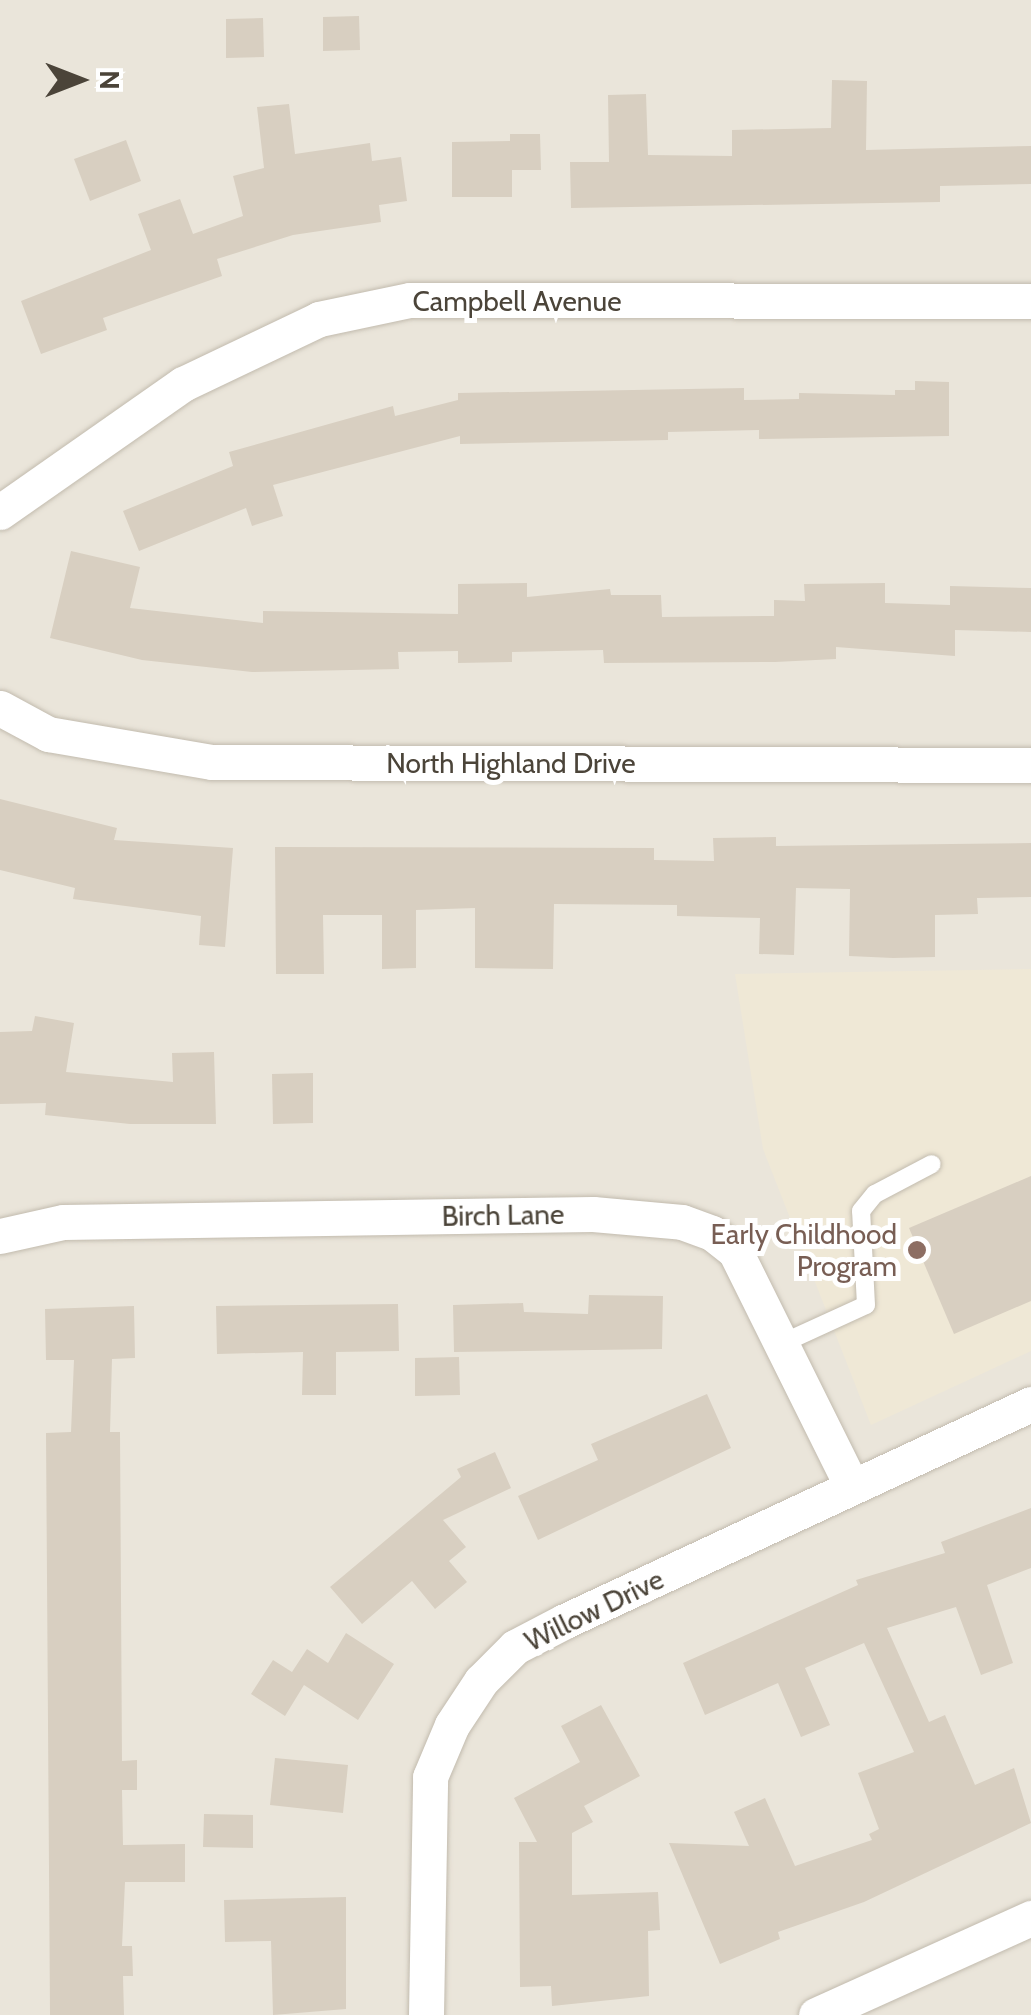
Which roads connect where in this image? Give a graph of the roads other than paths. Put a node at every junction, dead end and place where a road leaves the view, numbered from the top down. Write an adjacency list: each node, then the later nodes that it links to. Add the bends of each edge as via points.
1 (1031, 301): 2 (street, Campbell Avenue, via 410,300 318,318 183,384)
2 (0, 512)
3 (0, 708): 4 (street, North Highland Drive, via 48,734 212,762)
4 (1031, 764)
5 (932, 1164): 7 (lane, via 875,1194 861,1211 866,1305)
6 (0, 1236): 7 (street, Birch Lane, via 64,1222 647,1216 712,1233 734,1251)
7 (783, 1342): 9 (street, Birch Lane)
8 (1031, 1404): 9 (street, Willow Drive)
9 (852, 1488): 11 (street, Willow Drive, via 565,1621 516,1648 481,1682 452,1725 430,1777)
10 (1031, 1918): 12 (street)
11 (426, 2015)
12 (816, 2015)

